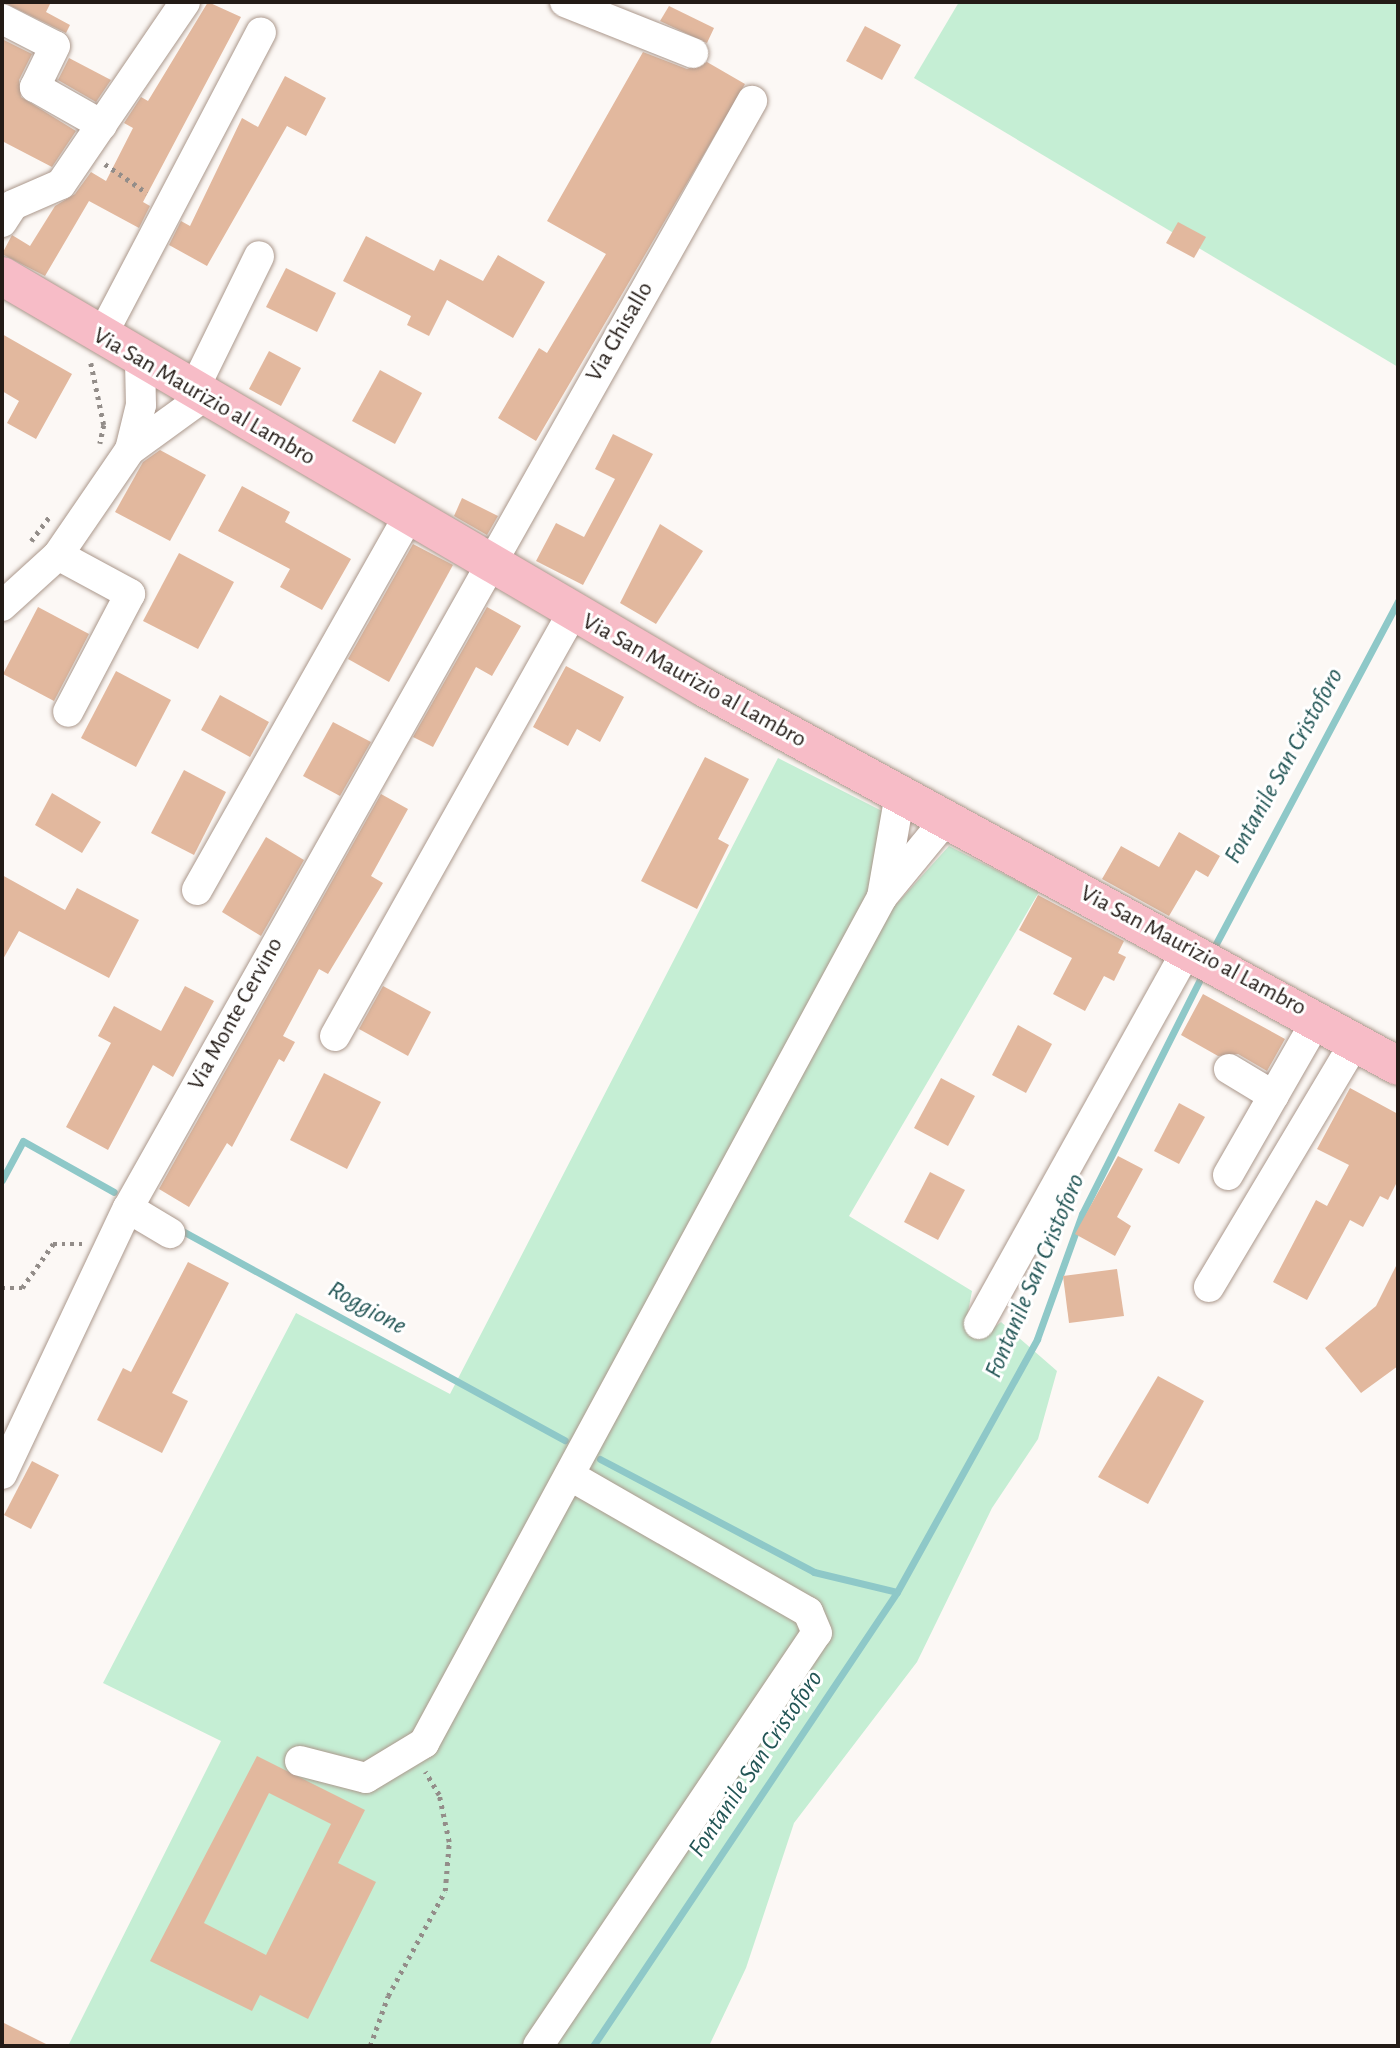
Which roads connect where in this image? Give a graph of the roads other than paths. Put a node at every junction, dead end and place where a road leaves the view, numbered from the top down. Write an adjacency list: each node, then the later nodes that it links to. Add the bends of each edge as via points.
1 (185, 2): 7 (street)
2 (565, 2): 5 (street)
3 (2, 19): 7 (street, via 55,46 35,87)
4 (261, 32): 11 (street)
5 (694, 53)
6 (752, 100): 17 (street, Via Ghisallo)
7 (102, 125): 8 (street, via 61,184 13,205)
8 (2, 222)
9 (260, 256): 13 (street)
10 (2, 276): 11 (main road, Via San Maurizio al Lambro)
11 (94, 332): 12 (main road, Via San Maurizio al Lambro)
12 (140, 361): 13 (main road, Via San Maurizio al Lambro); 14 (street, via 141,405)
13 (198, 394): 14 (street); 15 (main road, Via San Maurizio al Lambro)
14 (130, 450): 16 (street)
15 (408, 516): 17 (main road, Via San Maurizio al Lambro); 23 (street)
16 (58, 555): 18 (street); 20 (street, via 130,594)
17 (488, 563): 19 (main road, Via San Maurizio al Lambro); 33 (street, Via Monte Cervino)
18 (2, 607)
19 (573, 612): 21 (main road, Via San Maurizio al Lambro); 27 (street)
20 (68, 712)
21 (900, 794): 22 (main road, Via San Maurizio al Lambro); 24 (street)
22 (947, 819): 24 (street); 25 (main road, Via San Maurizio al Lambro)
23 (197, 890)
24 (882, 897): 38 (street)
25 (1202, 956): 26 (main road, Via San Maurizio al Lambro); 36 (street)
26 (1318, 1018): 28 (main road, Via San Maurizio al Lambro); 31 (street)
27 (335, 1036)
28 (1356, 1040): 29 (main road, Via San Maurizio al Lambro); 35 (street)
29 (1398, 1066)
30 (1229, 1069): 31 (street)
31 (1274, 1096): 32 (street)
32 (1228, 1175)
33 (128, 1208): 34 (street); 37 (street, Via Monte Cervino)
34 (170, 1233)
35 (1209, 1287)
36 (979, 1324)
37 (2, 1474)
38 (569, 1475): 39 (street, via 424,1743 366,1778); 40 (street, via 808,1612 817,1633)
39 (300, 1761)
40 (538, 2046)

